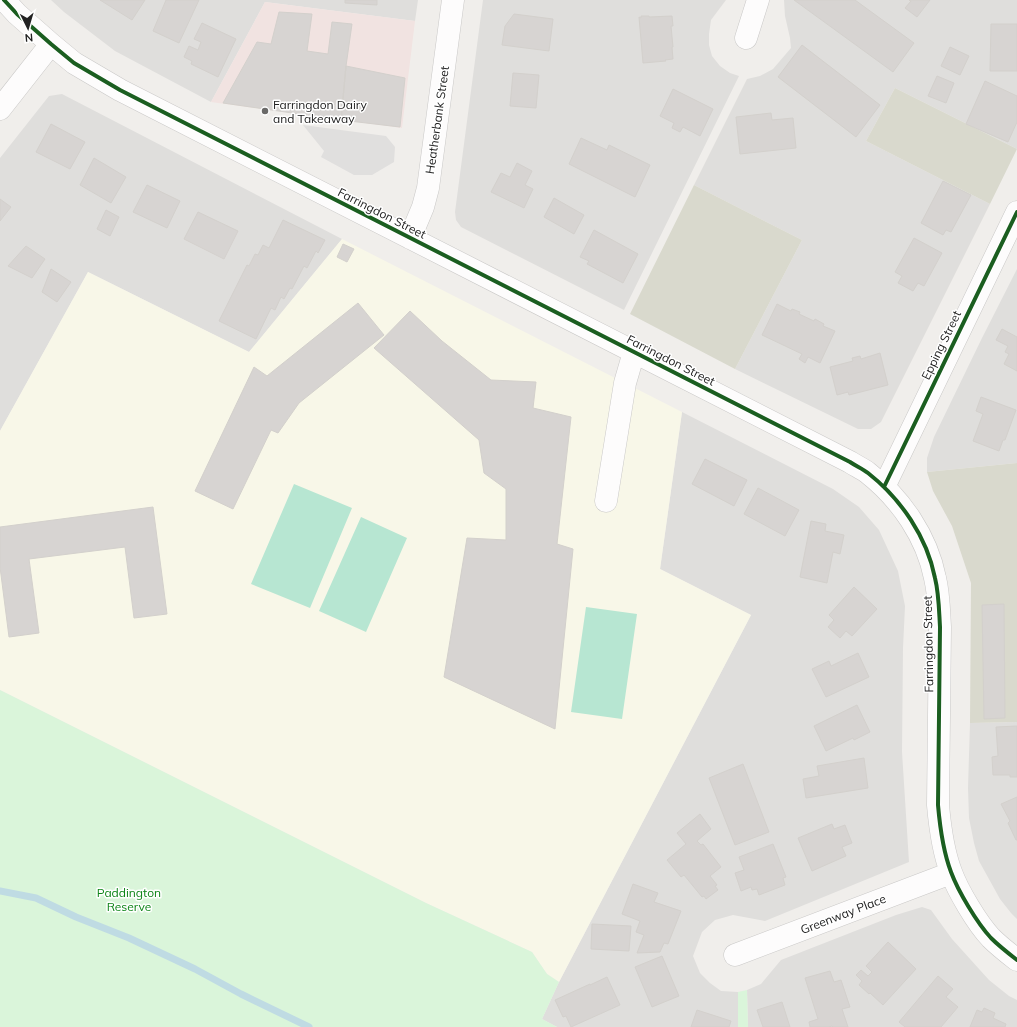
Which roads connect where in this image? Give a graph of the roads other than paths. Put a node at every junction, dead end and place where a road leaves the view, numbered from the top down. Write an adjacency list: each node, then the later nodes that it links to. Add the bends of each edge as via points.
1 (4, 0): 5 (street, Farringdon Street)
2 (453, 0): 8 (street, Heatherbank Street, via 428,188)
3 (758, 0): 4 (street)
4 (746, 38)
5 (51, 44): 6 (street); 8 (street, Farringdon Street, via 74,63 120,90)
6 (0, 109)
7 (1017, 212): 10 (street, Epping Street)
8 (410, 238): 9 (street, Farringdon Street)
9 (634, 352): 10 (street, Farringdon Street, via 850,462 867,472); 11 (street, via 625,383)
10 (884, 487): 12 (street, Farringdon Street, via 906,514 923,541 936,578 940,627 938,805 942,841)
11 (606, 501)
12 (951, 873): 13 (street, Greenway Place); 14 (street, Farringdon Street, via 990,937)
13 (735, 955)
14 (1017, 960)

